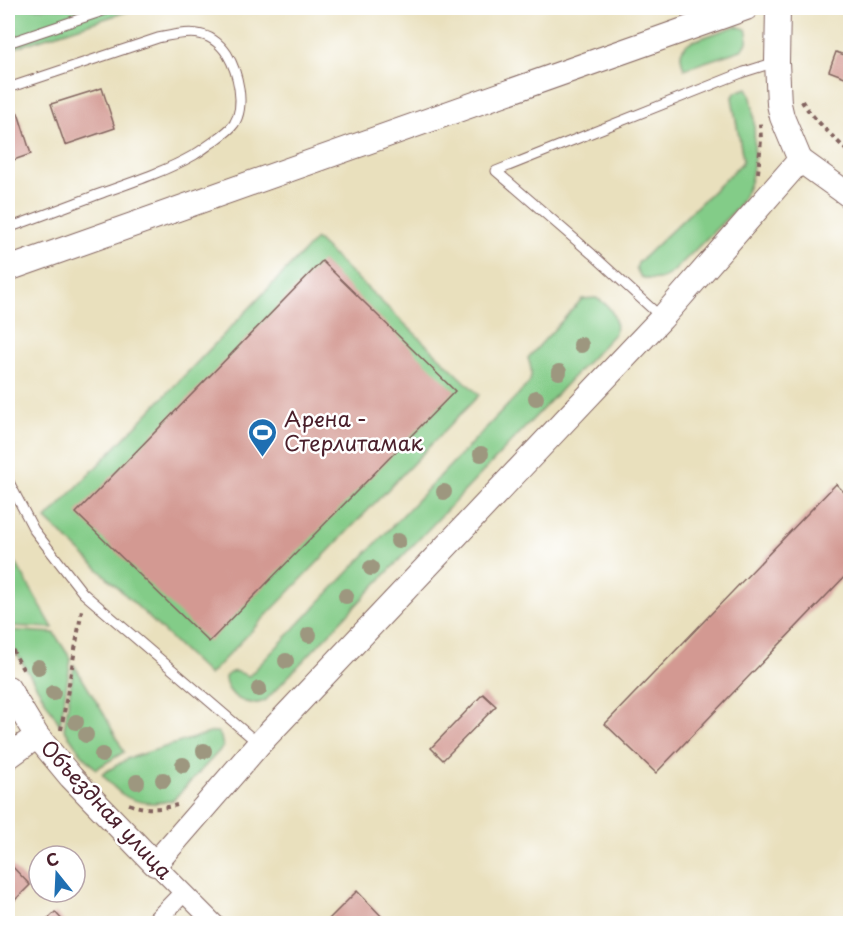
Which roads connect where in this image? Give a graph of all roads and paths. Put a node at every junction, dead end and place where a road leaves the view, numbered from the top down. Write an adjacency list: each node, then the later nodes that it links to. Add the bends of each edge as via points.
1 (112, 8): 4 (lane)
2 (746, 8): 14 (street)
3 (778, 8): 5 (street)
4 (8, 43)
5 (777, 62): 10 (street, via 782,117); 15 (lane, via 496,171)
6 (8, 88): 13 (lane, via 158,38 201,33 217,42 227,56 240,92 239,111 233,124 195,155)
7 (800, 95): 9 (path, via 811,113)
8 (759, 113): 11 (path)
9 (850, 154)
10 (800, 160): 12 (street); 15 (street)
11 (758, 180)
12 (850, 196)
13 (8, 228)
14 (8, 269)
15 (662, 318): 23 (street)
16 (8, 381): 17 (path)
17 (8, 390)
18 (8, 480): 19 (lane, via 34,530)
19 (84, 594): 22 (path, via 61,730); 23 (lane)
20 (8, 642): 21 (path)
21 (18, 683): 22 (street, Объездная улица)
22 (46, 728): 24 (street); 27 (street, Объездная улица, via 71,777)
23 (259, 744): 27 (street)
24 (8, 757)
25 (118, 801): 26 (path, via 140,808)
26 (178, 805)
27 (155, 864): 28 (street, Объездная улица)
28 (183, 893): 29 (street); 30 (street, Объездная улица)
29 (153, 924)
30 (215, 924)

